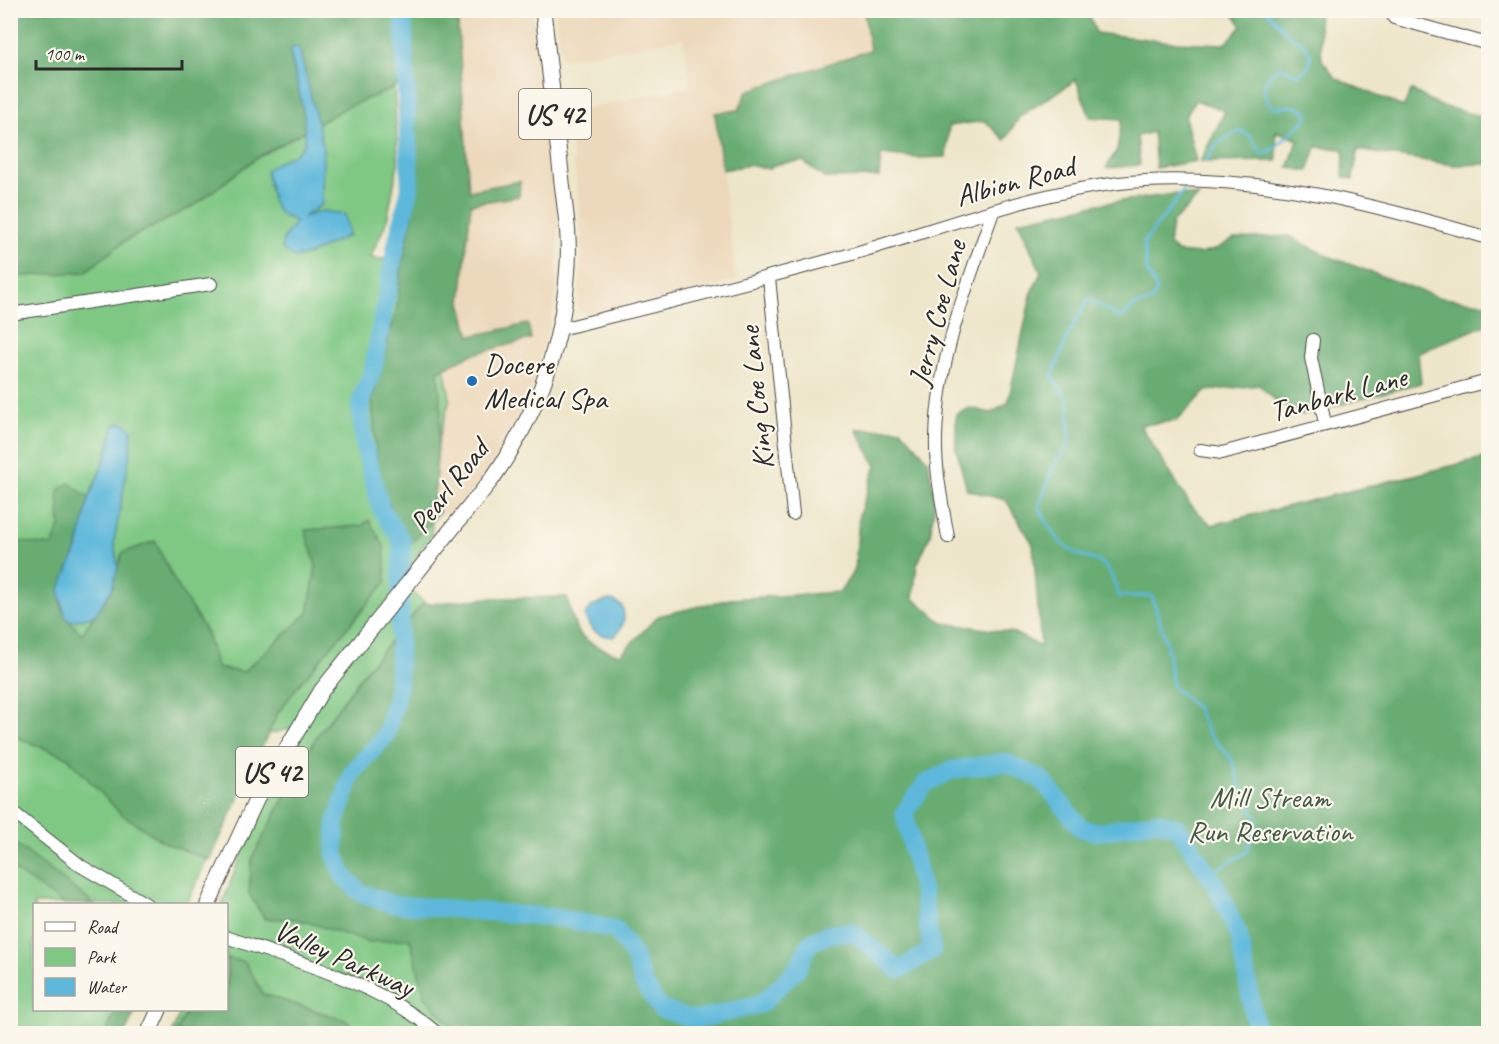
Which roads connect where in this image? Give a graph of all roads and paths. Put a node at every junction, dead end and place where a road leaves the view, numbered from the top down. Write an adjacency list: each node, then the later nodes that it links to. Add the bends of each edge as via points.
1 (543, 10): 9 (main road, Pearl Road / US 42, via 567,218 568,265)
2 (1394, 18): 3 (street)
3 (1488, 44)
4 (993, 212): 5 (street, Albion Road, via 1108,184 1212,182 1278,186 1377,205); 6 (street, Albion Road); 15 (street, Jerry Coe Lane, via 947,348 939,401 938,482)
5 (1488, 238)
6 (770, 278): 9 (street, Albion Road); 14 (street, King Coe Lane)
7 (210, 284): 8 (street)
8 (10, 314)
9 (560, 329): 18 (main road, Pearl Road / US 42, via 538,400 515,446 322,690 258,796)
10 (1312, 340): 12 (street, via 1311,358)
11 (1488, 381): 12 (street, Tanbark Lane)
12 (1326, 423): 13 (street, Tanbark Lane, via 1222,453)
13 (1200, 450)
14 (793, 514)
15 (948, 537)
16 (10, 810): 17 (street, via 81,866)
17 (144, 903)
18 (208, 903)
19 (228, 938): 22 (street, Valley Parkway, via 353,983 400,1007)
20 (159, 1011): 21 (main road)
21 (148, 1034)
22 (438, 1034)

